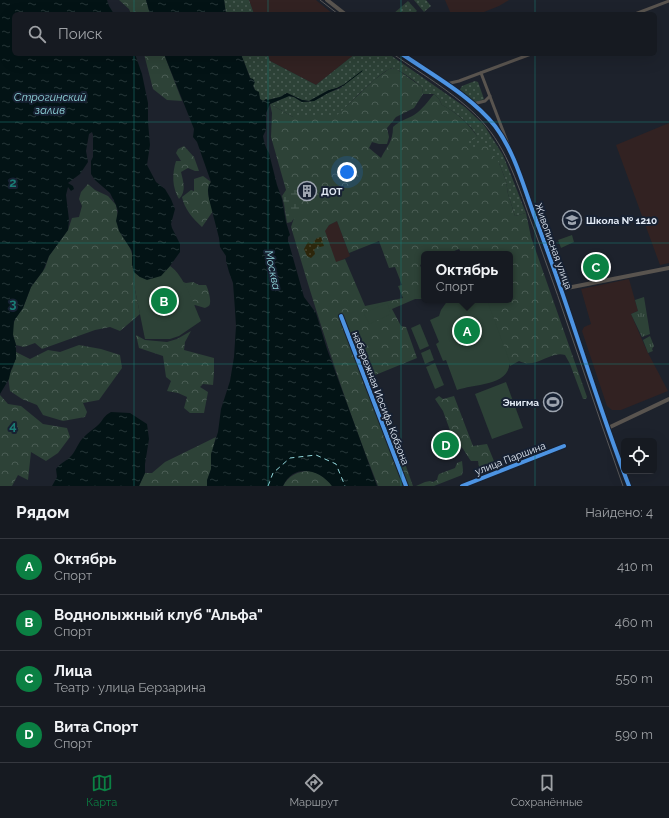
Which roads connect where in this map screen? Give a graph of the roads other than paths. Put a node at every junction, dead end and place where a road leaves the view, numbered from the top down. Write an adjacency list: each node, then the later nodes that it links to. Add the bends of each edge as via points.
1 (327, 0): 3 (street)
2 (669, 1): 4 (street)
3 (342, 12)
4 (640, 12)
5 (405, 56): 9 (street, Живописная улица)
6 (526, 56): 7 (street)
7 (481, 73): 8 (street); 11 (street)
8 (459, 81): 9 (street); 10 (street)
9 (446, 84): 10 (street, Живописная улица)
10 (456, 91): 12 (street, Живописная улица)
11 (490, 96): 12 (street, via 484,102); 13 (street)
12 (473, 104): 13 (street, Живописная улица, via 495,127)
13 (512, 155): 15 (street, Живописная улица)
14 (669, 268): 15 (street)
15 (562, 289): 18 (street, Живописная улица)
16 (342, 316): 20 (street, набережная Иосифа Кобзона)
17 (669, 399): 18 (street)
18 (608, 428): 22 (street, Живописная улица)
19 (564, 446): 21 (street, улица Паршина)
20 (406, 486)
21 (462, 486)
22 (629, 486)

